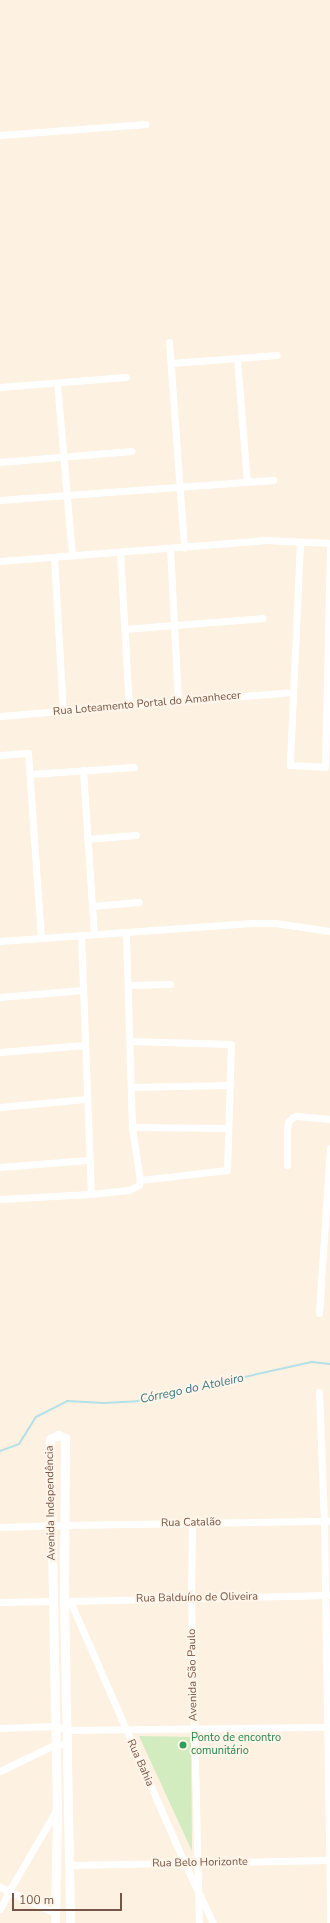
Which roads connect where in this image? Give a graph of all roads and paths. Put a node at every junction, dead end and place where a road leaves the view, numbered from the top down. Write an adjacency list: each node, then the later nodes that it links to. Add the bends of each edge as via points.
1 (146, 124): 2 (street)
2 (0, 135)
3 (169, 342): 6 (street)
4 (277, 355): 5 (street)
5 (237, 359): 6 (street); 14 (street)
6 (171, 362): 15 (street)
7 (126, 377): 8 (street)
8 (57, 382): 9 (street); 11 (street)
9 (0, 387)
10 (132, 451): 11 (street)
11 (63, 457): 12 (street); 16 (street)
12 (0, 462)
13 (273, 480): 14 (street)
14 (247, 482): 15 (street)
15 (181, 487): 16 (street); 20 (street)
16 (67, 496): 17 (street); 24 (street)
17 (0, 500)
18 (300, 542): 19 (street); 20 (street, via 266,540); 30 (street)
19 (330, 543)
20 (184, 547): 21 (street)
21 (170, 548): 23 (street); 28 (street)
22 (330, 548): 30 (street, via 325,767 290,764)
23 (120, 552): 24 (street); 29 (street)
24 (72, 556): 25 (street)
25 (54, 557): 26 (street); 33 (street)
26 (0, 561)
27 (263, 618): 28 (street)
28 (174, 625): 29 (street); 31 (street)
29 (124, 629): 32 (street)
30 (293, 692): 31 (street, Rua Loteamento Portal do Amanhecer)
31 (178, 702): 32 (street, Rua Loteamento Portal do Amanhecer)
32 (128, 706): 33 (street, Rua Loteamento Portal do Amanhecer)
33 (64, 711): 34 (street, Rua Loteamento Portal do Amanhecer)
34 (0, 716)
35 (0, 755): 38 (street, via 28,753)
36 (134, 767): 37 (street)
37 (82, 770): 38 (street); 40 (street)
38 (30, 774): 47 (street)
39 (136, 835): 40 (street)
40 (87, 840): 42 (street)
41 (139, 902): 42 (street)
42 (92, 906): 45 (street)
43 (330, 931): 44 (street, via 275,923 251,923)
44 (126, 932): 45 (street); 50 (street)
45 (94, 934): 46 (street)
46 (81, 935): 47 (street); 51 (street)
47 (41, 938): 48 (street)
48 (0, 941)
49 (170, 984): 50 (street)
50 (128, 985): 53 (street)
51 (83, 990): 52 (street); 54 (street)
52 (0, 997)
53 (130, 1040): 56 (street, via 231,1044); 57 (street)
54 (85, 1045): 55 (street); 58 (street)
55 (0, 1052)
56 (230, 1085): 57 (street); 62 (street)
57 (131, 1087): 61 (street)
58 (86, 1099): 59 (street); 64 (street)
59 (0, 1107)
60 (330, 1119): 65 (street, via 296,1116 288,1122)
61 (132, 1127): 62 (street); 67 (street)
62 (228, 1128): 67 (street, via 227,1170)
63 (330, 1148): 70 (street)
64 (88, 1160): 66 (street); 68 (street)
65 (287, 1165)
66 (0, 1167)
67 (140, 1180): 68 (street, via 135,1188 129,1190)
68 (91, 1194): 69 (street)
69 (0, 1200)
70 (319, 1312)
71 (319, 1392): 72 (street)
72 (327, 1522): 73 (street, Rua Catalão); 77 (street)
73 (192, 1523): 74 (street, Rua Catalão); 78 (street, Avenida São Paulo)
74 (64, 1524): 75 (street, Rua Catalão); 75 (street, Avenida Independência, via 65,1438 58,1435 50,1439); 80 (street, Avenida Independência)
75 (52, 1526): 76 (street, Rua Catalão); 79 (street, Avenida Independência)
76 (0, 1527)
77 (327, 1595): 78 (street, Rua Balduíno de Oliveira); 83 (street)
78 (192, 1598): 80 (street, Rua Balduíno de Oliveira); 86 (street, Avenida São Paulo)
79 (53, 1601): 81 (street); 82 (street, Avenida Independência)
80 (67, 1601): 85 (street, Rua Bahia); 87 (street, Avenida Independência)
81 (0, 1602)
82 (55, 1726): 84 (street); 87 (street); 89 (street, Avenida Independência)
83 (328, 1727): 86 (street); 94 (street)
84 (0, 1728)
85 (124, 1728): 86 (street); 87 (street); 95 (street, Rua Bahia)
86 (195, 1729): 96 (street, Avenida São Paulo)
87 (68, 1730): 88 (street, Avenida Independência)
88 (68, 1744): 89 (street); 92 (street, Avenida Independência)
89 (54, 1745): 90 (street); 91 (street, Avenida Independência)
90 (0, 1771)
91 (57, 1809): 93 (street, Avenida Independência); 100 (street)
92 (70, 1855): 93 (street); 97 (street, Avenida Independência)
93 (55, 1856): 98 (street, Avenida Independência)
94 (329, 1860): 96 (street, Rua Belo Horizonte); 108 (street)
95 (185, 1864): 96 (street, Rua Belo Horizonte); 97 (street, Rua Belo Horizonte); 101 (street, Rua Bahia)
96 (198, 1864): 101 (street, Avenida São Paulo)
97 (70, 1869): 98 (street); 105 (street, Avenida Independência)
98 (55, 1875): 103 (street, Avenida Independência)
99 (0, 1886): 100 (street)
100 (9, 1891): 102 (street); 103 (street)
101 (199, 1896): 106 (street, Avenida São Paulo); 107 (street, Rua Bahia)
102 (0, 1910)
103 (55, 1913): 104 (street, Avenida Independência)
104 (55, 1923)
105 (70, 1923)
106 (199, 1923)
107 (213, 1923)
108 (330, 1923)

